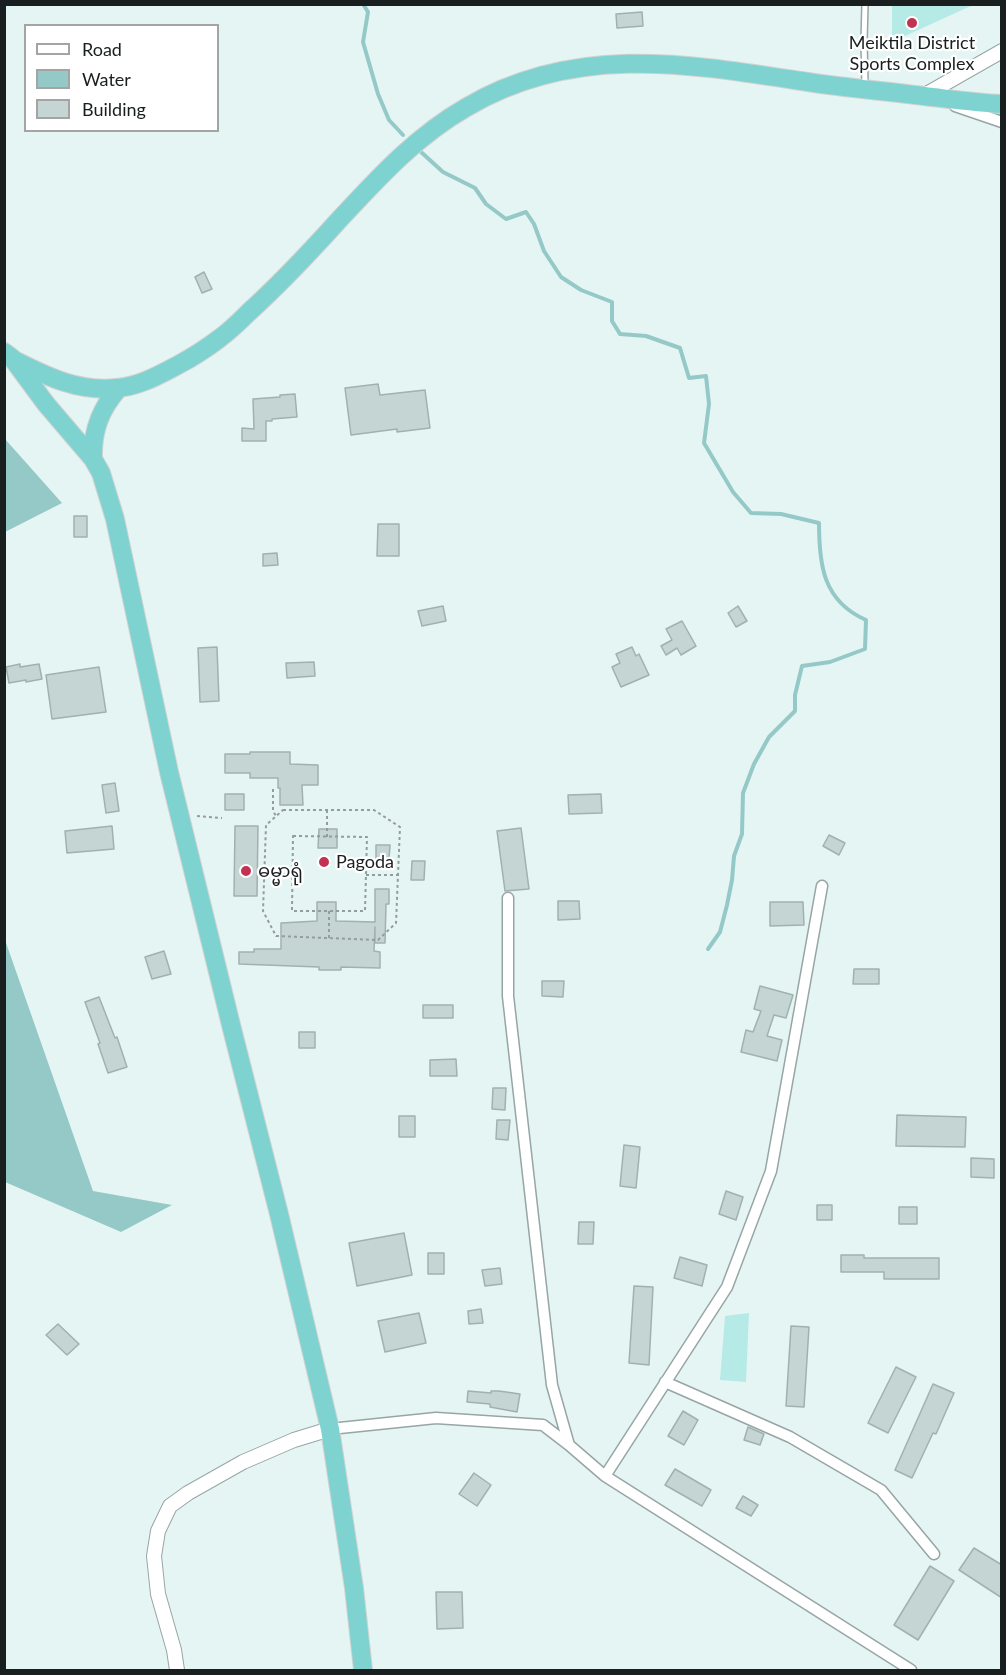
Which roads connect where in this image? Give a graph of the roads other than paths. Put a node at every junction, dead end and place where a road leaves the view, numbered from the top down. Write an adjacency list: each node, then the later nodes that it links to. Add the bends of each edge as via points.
1 (865, 4): 3 (lane)
2 (1002, 51): 4 (street)
3 (865, 89): 4 (highway); 8 (highway, via 668,63 580,68 542,74 507,86 434,127 386,168 267,296 222,337 163,373)
4 (923, 96): 5 (highway); 6 (street)
5 (1002, 104)
6 (1002, 122)
7 (8, 355): 8 (highway, via 64,383); 9 (highway)
8 (119, 388): 9 (highway, via 97,421)
9 (93, 459): 13 (highway, via 115,519 179,814)
10 (822, 886): 12 (street, via 771,1171 727,1287)
11 (508, 898): 14 (street, via 508,996 552,1385)
12 (665, 1382): 15 (street); 16 (street, via 790,1437 881,1490)
13 (330, 1430): 14 (street, via 436,1418 543,1425); 17 (street, via 294,1440 243,1462 170,1506 158,1531 154,1556 158,1594); 18 (highway)
14 (569, 1445): 15 (street)
15 (605, 1476): 19 (street)
16 (934, 1554)
17 (177, 1671)
18 (363, 1671)
19 (911, 1671)

